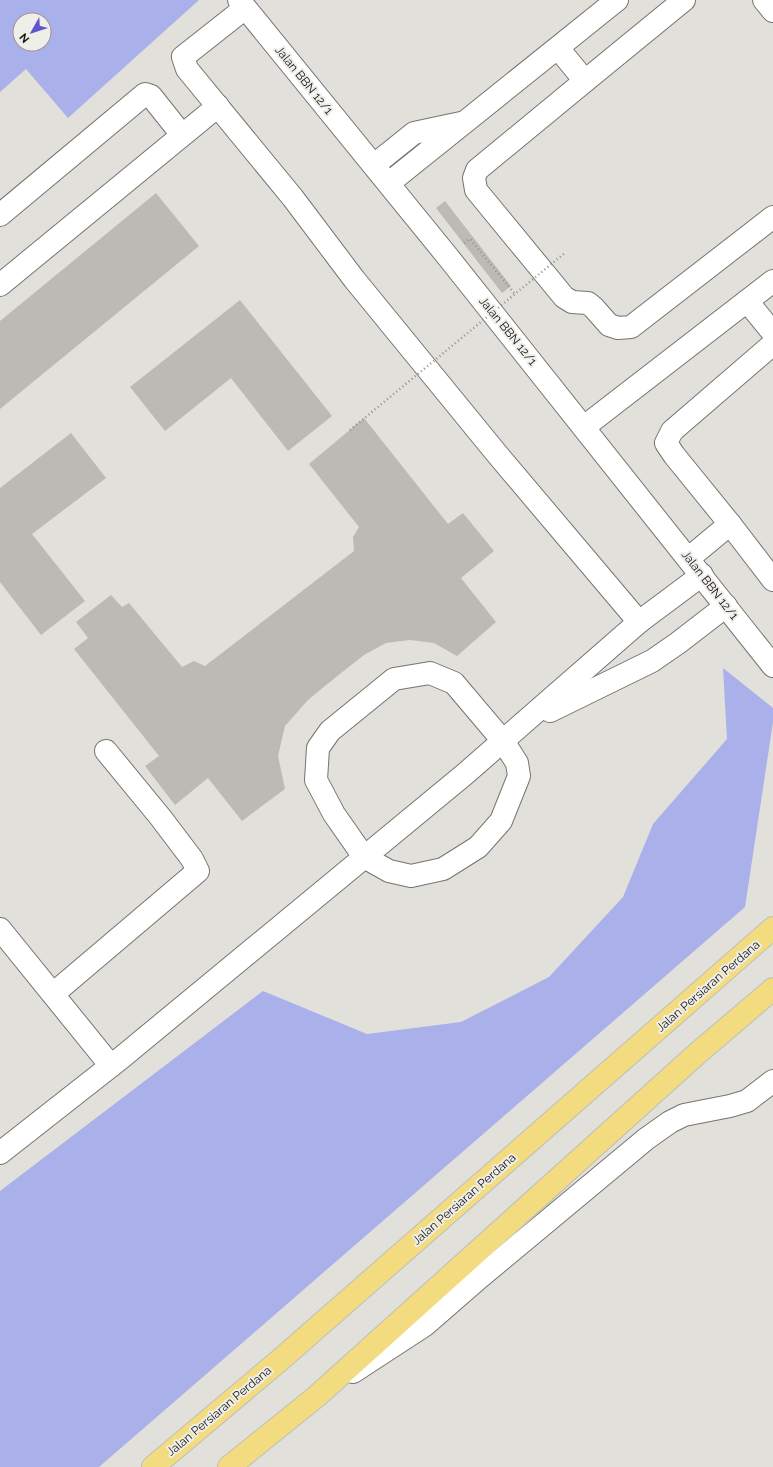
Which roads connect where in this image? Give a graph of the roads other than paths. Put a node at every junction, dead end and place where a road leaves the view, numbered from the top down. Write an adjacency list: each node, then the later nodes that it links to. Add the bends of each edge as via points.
1 (617, 0): 6 (street)
2 (684, 0): 7 (street)
3 (764, 0): 5 (street)
4 (242, 4): 8 (street, via 183,57 187,69); 11 (street, Jalan BBN 12/1)
5 (773, 11)
6 (558, 48): 7 (street); 9 (street)
7 (585, 81): 14 (street, via 477,170 474,178 476,190 564,297 572,302 588,303 609,325 618,328 631,327)
8 (218, 106): 10 (street); 26 (street, via 293,198 354,279)
9 (464, 122): 11 (street, via 414,133); 12 (street)
10 (182, 136): 13 (street, via 151,96 145,94); 15 (street)
11 (374, 165): 12 (street, Jalan BBN 12/1)
12 (389, 184): 20 (street, Jalan BBN 12/1)
13 (0, 215)
14 (773, 217)
15 (2, 280)
16 (773, 281): 17 (street)
17 (747, 301): 18 (street); 20 (street)
18 (773, 333)
19 (773, 344): 21 (street, via 672,431 666,443)
20 (584, 427): 22 (street, Jalan BBN 12/1)
21 (730, 524): 22 (street); 24 (street)
22 (689, 558): 23 (street, Jalan BBN 12/1)
23 (702, 575): 25 (street, Jalan BBN 12/1); 26 (street)
24 (773, 580)
25 (726, 606): 27 (street, Jalan BBN 12/1); 28 (street, via 652,661)
26 (639, 622): 28 (street)
27 (773, 666)
28 (525, 722): 29 (street)
29 (503, 742): 31 (street); 31 (street, via 518,763 519,776 501,821 478,847 443,869 411,876 388,871); 31 (street, via 454,683 430,673 394,679 330,731 318,748 316,780 334,814)
30 (106, 751): 35 (street, via 161,818 198,871)
31 (364, 857): 36 (street)
32 (0, 929): 35 (street)
33 (769, 931): 40 (main road, Jalan Persiaran Perdana, via 286,1355)
34 (773, 989): 39 (main road, via 699,1052)
35 (53, 994): 36 (street)
36 (111, 1066): 38 (street)
37 (773, 1082): 39 (street, via 747,1101 684,1115 670,1122 646,1139 424,1325)
38 (0, 1153)
39 (317, 1396): 41 (main road)
40 (153, 1467)
41 (229, 1467)

